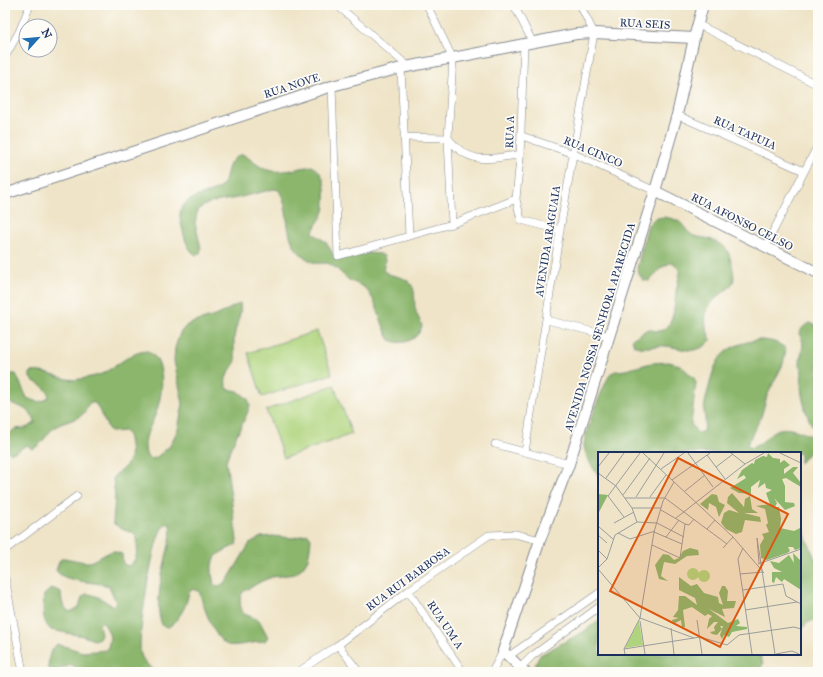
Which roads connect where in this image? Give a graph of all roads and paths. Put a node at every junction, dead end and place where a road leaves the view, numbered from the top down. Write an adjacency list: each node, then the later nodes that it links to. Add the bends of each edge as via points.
1 (30, 5): 11 (street, via 20,32)
2 (337, 5): 13 (street)
3 (427, 5): 12 (street)
4 (514, 5): 10 (street)
5 (580, 5): 8 (street)
6 (703, 5): 7 (street, AVENIDA NOSSA SENHORA APARECIDA)
7 (697, 24): 9 (street, AVENIDA NOSSA SENHORA APARECIDA); 14 (street)
8 (594, 33): 9 (street, RUA SEIS); 10 (street, RUA NOVE); 21 (street, AVENIDA ARAGUAIA)
9 (694, 38): 16 (street, AVENIDA NOSSA SENHORA APARECIDA)
10 (529, 43): 12 (street, RUA NOVE); 17 (street, RUA A)
11 (5, 57)
12 (453, 59): 13 (street, RUA NOVE); 19 (street)
13 (405, 68): 15 (street, RUA NOVE); 18 (street)
14 (818, 85)
15 (332, 86): 25 (street, RUA NOVE); 29 (street, via 338,256)
16 (678, 115): 23 (street, RUA TAPUIA); 24 (street, AVENIDA NOSSA SENHORA APARECIDA)
17 (522, 136): 21 (street, RUA CINCO); 22 (street, RUA A)
18 (404, 137): 19 (street); 29 (street)
19 (448, 138): 22 (street, via 454,146 470,157 491,159 516,155); 27 (street)
20 (818, 145): 23 (street)
21 (574, 154): 24 (street, RUA CINCO); 28 (street, AVENIDA ARAGUAIA)
22 (520, 158): 26 (street, RUA A)
23 (804, 171): 30 (street)
24 (655, 192): 30 (street, RUA AFONSO CELSO); 33 (street, AVENIDA NOSSA SENHORA APARECIDA)
25 (5, 194)
26 (516, 199): 27 (street); 28 (street, RUA A, via 521,220)
27 (452, 224): 29 (street)
28 (560, 230): 32 (street, AVENIDA ARAGUAIA)
29 (409, 236)
30 (765, 247): 31 (street, RUA AFONSO CELSO)
31 (818, 273)
32 (547, 320): 33 (street); 35 (street, AVENIDA ARAGUAIA)
33 (609, 336): 36 (street, AVENIDA NOSSA SENHORA APARECIDA)
34 (495, 444): 35 (street)
35 (525, 452): 36 (street)
36 (569, 464): 38 (street, AVENIDA NOSSA SENHORA APARECIDA)
37 (77, 496): 39 (street)
38 (540, 540): 41 (street, RUA RUI BARBOSA, via 515,534 489,535); 45 (street, AVENIDA NOSSA SENHORA APARECIDA)
39 (5, 550)
40 (5, 578): 47 (street)
41 (408, 591): 44 (street, RUA RUI BARBOSA); 50 (street, RUA UM A)
42 (598, 594): 45 (street)
43 (598, 608): 46 (street, via 532,656)
44 (338, 645): 48 (street, RUA RUI BARBOSA); 49 (street)
45 (506, 654): 46 (street); 51 (street)
46 (521, 671)
47 (22, 672)
48 (298, 672)
49 (359, 672)
50 (463, 672)
51 (492, 672)

